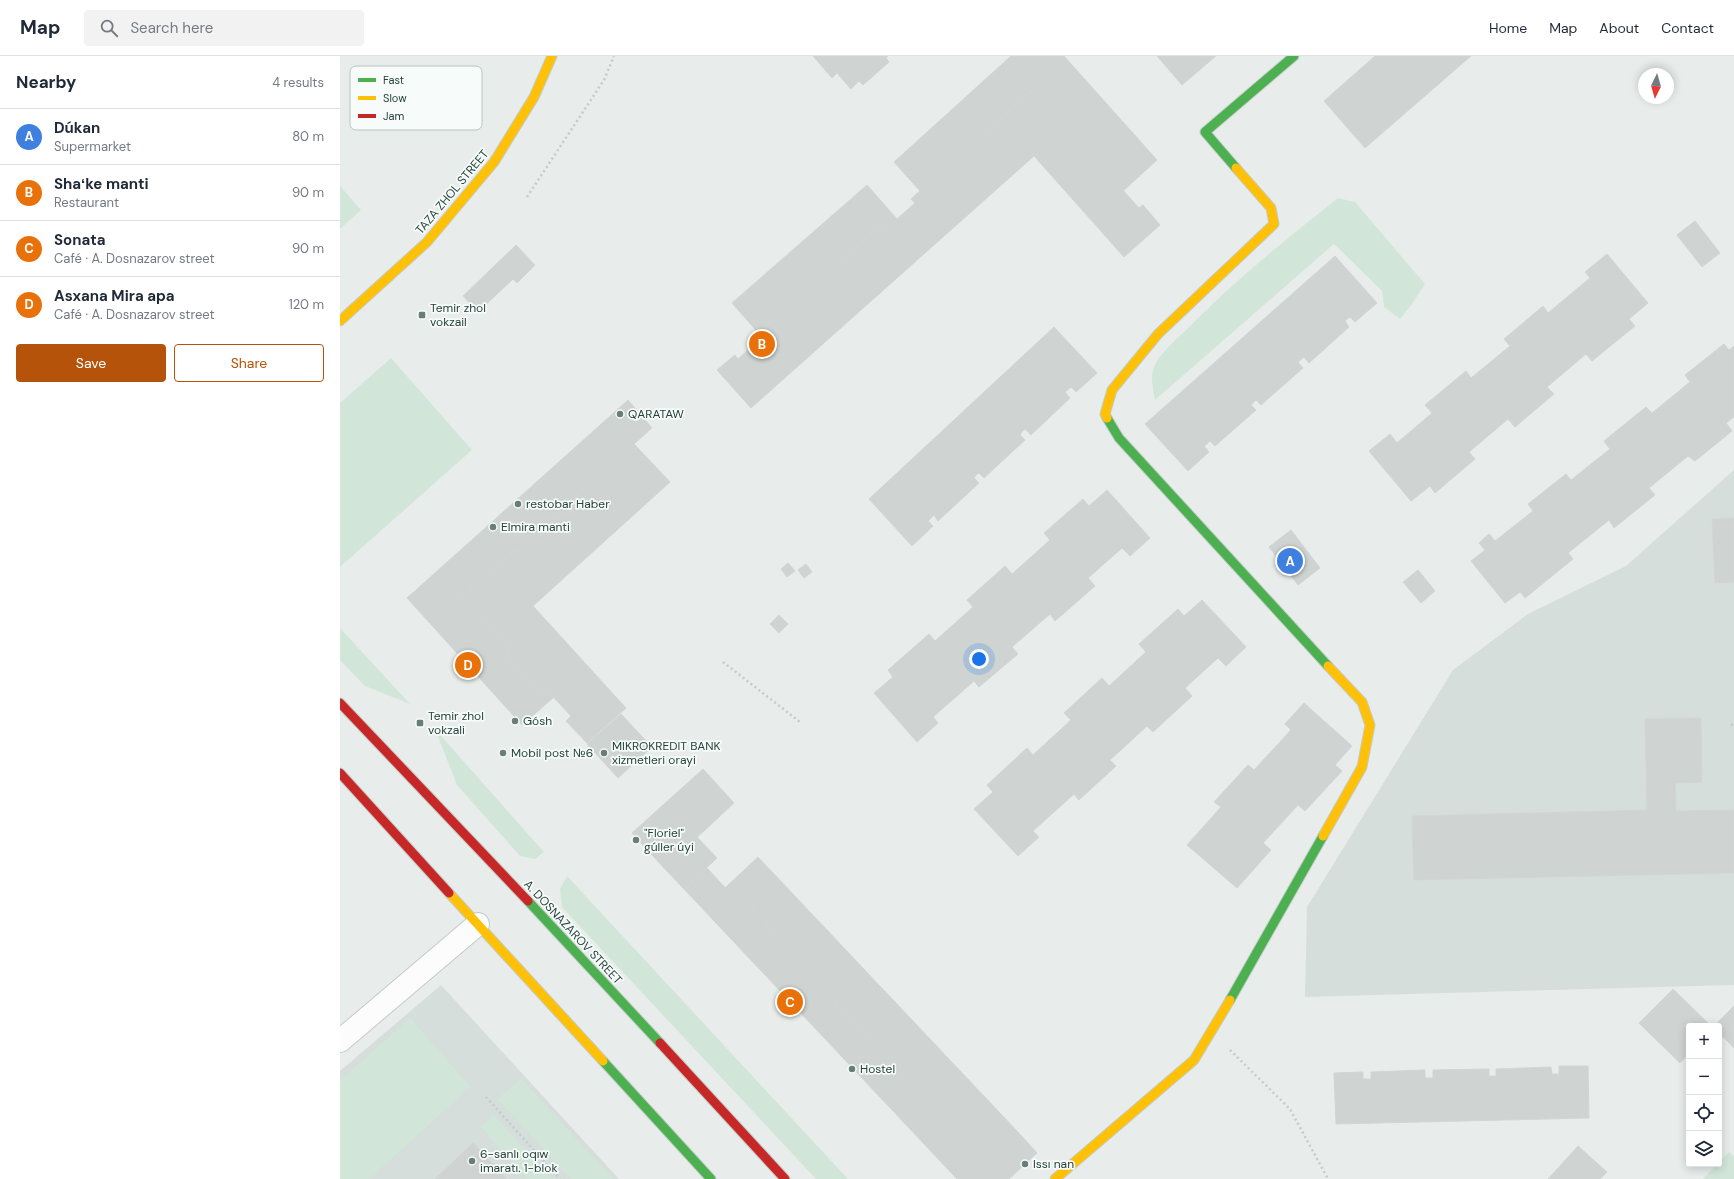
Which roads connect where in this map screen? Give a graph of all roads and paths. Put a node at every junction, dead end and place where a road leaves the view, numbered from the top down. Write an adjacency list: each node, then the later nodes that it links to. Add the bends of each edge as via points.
1 (552, 56): 5 (main road, TAZA ZHOL STREET, via 534,97 494,162 426,242)
2 (614, 56): 4 (path, via 604,80)
3 (1294, 56): 13 (main road, via 1205,132 1271,208 1274,224 1158,334 1112,390 1105,414 1119,438 1362,702 1370,725 1362,767)
4 (527, 197)
5 (340, 321)
6 (723, 662): 8 (path)
7 (340, 703): 18 (main road, A. DOSNAZAROV STREET, via 524,896)
8 (800, 722)
9 (1731, 724): 10 (path)
10 (1734, 727)
11 (340, 773): 12 (main road)
12 (478, 924): 14 (street); 17 (main road)
13 (1211, 1031): 19 (main road, via 1194,1060); 20 (path, via 1290,1109)
14 (340, 1041)
15 (486, 1097): 16 (path)
16 (560, 1179)
17 (711, 1179)
18 (785, 1179)
19 (1055, 1179)
20 (1328, 1179)

